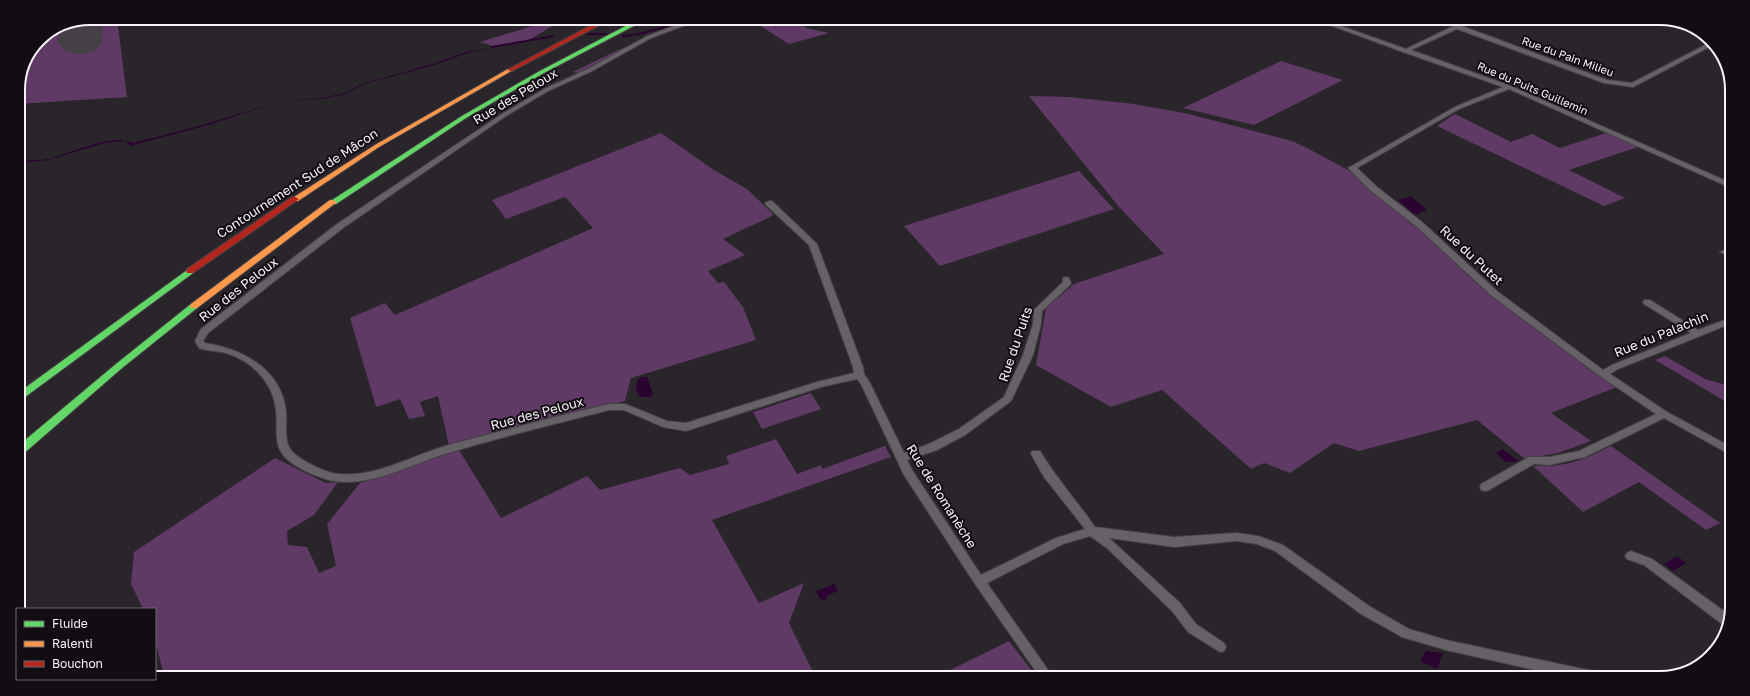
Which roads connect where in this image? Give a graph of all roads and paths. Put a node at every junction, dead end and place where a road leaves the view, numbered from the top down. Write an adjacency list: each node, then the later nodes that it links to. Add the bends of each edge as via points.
1 (586, 25): 14 (main road, Contournement Sud de Mâcon, via 493,72 374,141 248,221)
2 (596, 25): 20 (main road, Contournement Sud de Mâcon, via 477,87 331,175 152,297)
3 (633, 25): 22 (main road, via 474,111 367,179 245,266 156,334)
4 (685, 25): 19 (street, Rue des Peloux, via 649,37 590,70 546,90 504,115 340,226 204,331 199,340 202,346 221,348 245,357 259,368 278,397 281,409 281,438 285,452 295,460 329,476 350,479 609,407 625,407 666,424 686,427 820,384)
5 (1333, 25): 9 (street, Rue du Puits Guillemin)
6 (1462, 25): 7 (street)
7 (1458, 27): 8 (street, Rue du Pain Milieu, via 1619,85 1633,85); 9 (street)
8 (1708, 46)
9 (1405, 51): 10 (street, Rue du Puits Guillemin)
10 (1509, 88): 11 (street, Rue du Puits Guillemin); 18 (street, Rue du Putet, via 1457,108 1352,168 1419,224 1495,294)
11 (1725, 183)
12 (769, 203): 19 (street, Rue de Romanèche, via 812,244)
13 (1066, 280): 25 (street, Rue du Puits, via 1065,287 1052,295 1038,310 1037,324 1028,355 1008,399 962,432 933,447)
14 (152, 287)
15 (1647, 302): 17 (street)
16 (1725, 323): 17 (street, Rue du Palachin)
17 (1698, 334): 18 (street, Rue du Palachin)
18 (1603, 374): 21 (street, Rue du Putet)
19 (859, 375): 25 (street, Rue de Romanèche)
20 (25, 393)
21 (1664, 414): 23 (street, Rue du Putet); 26 (street, via 1580,454 1549,461 1533,460)
22 (25, 446)
23 (1725, 448)
24 (1036, 454): 27 (street, via 1048,474)
25 (901, 458): 29 (street, Rue de Romanèche)
26 (1485, 487)
27 (1092, 531): 29 (street, via 1060,540); 31 (street, via 1112,546 1176,606 1192,628); 33 (street, via 1174,542 1236,536 1258,540 1279,548 1365,610 1406,633)
28 (1631, 556): 30 (street, via 1648,562)
29 (979, 581): 32 (street, Rue de Romanèche)
30 (1724, 618)
31 (1220, 647)
32 (1043, 671)
33 (1557, 671)

